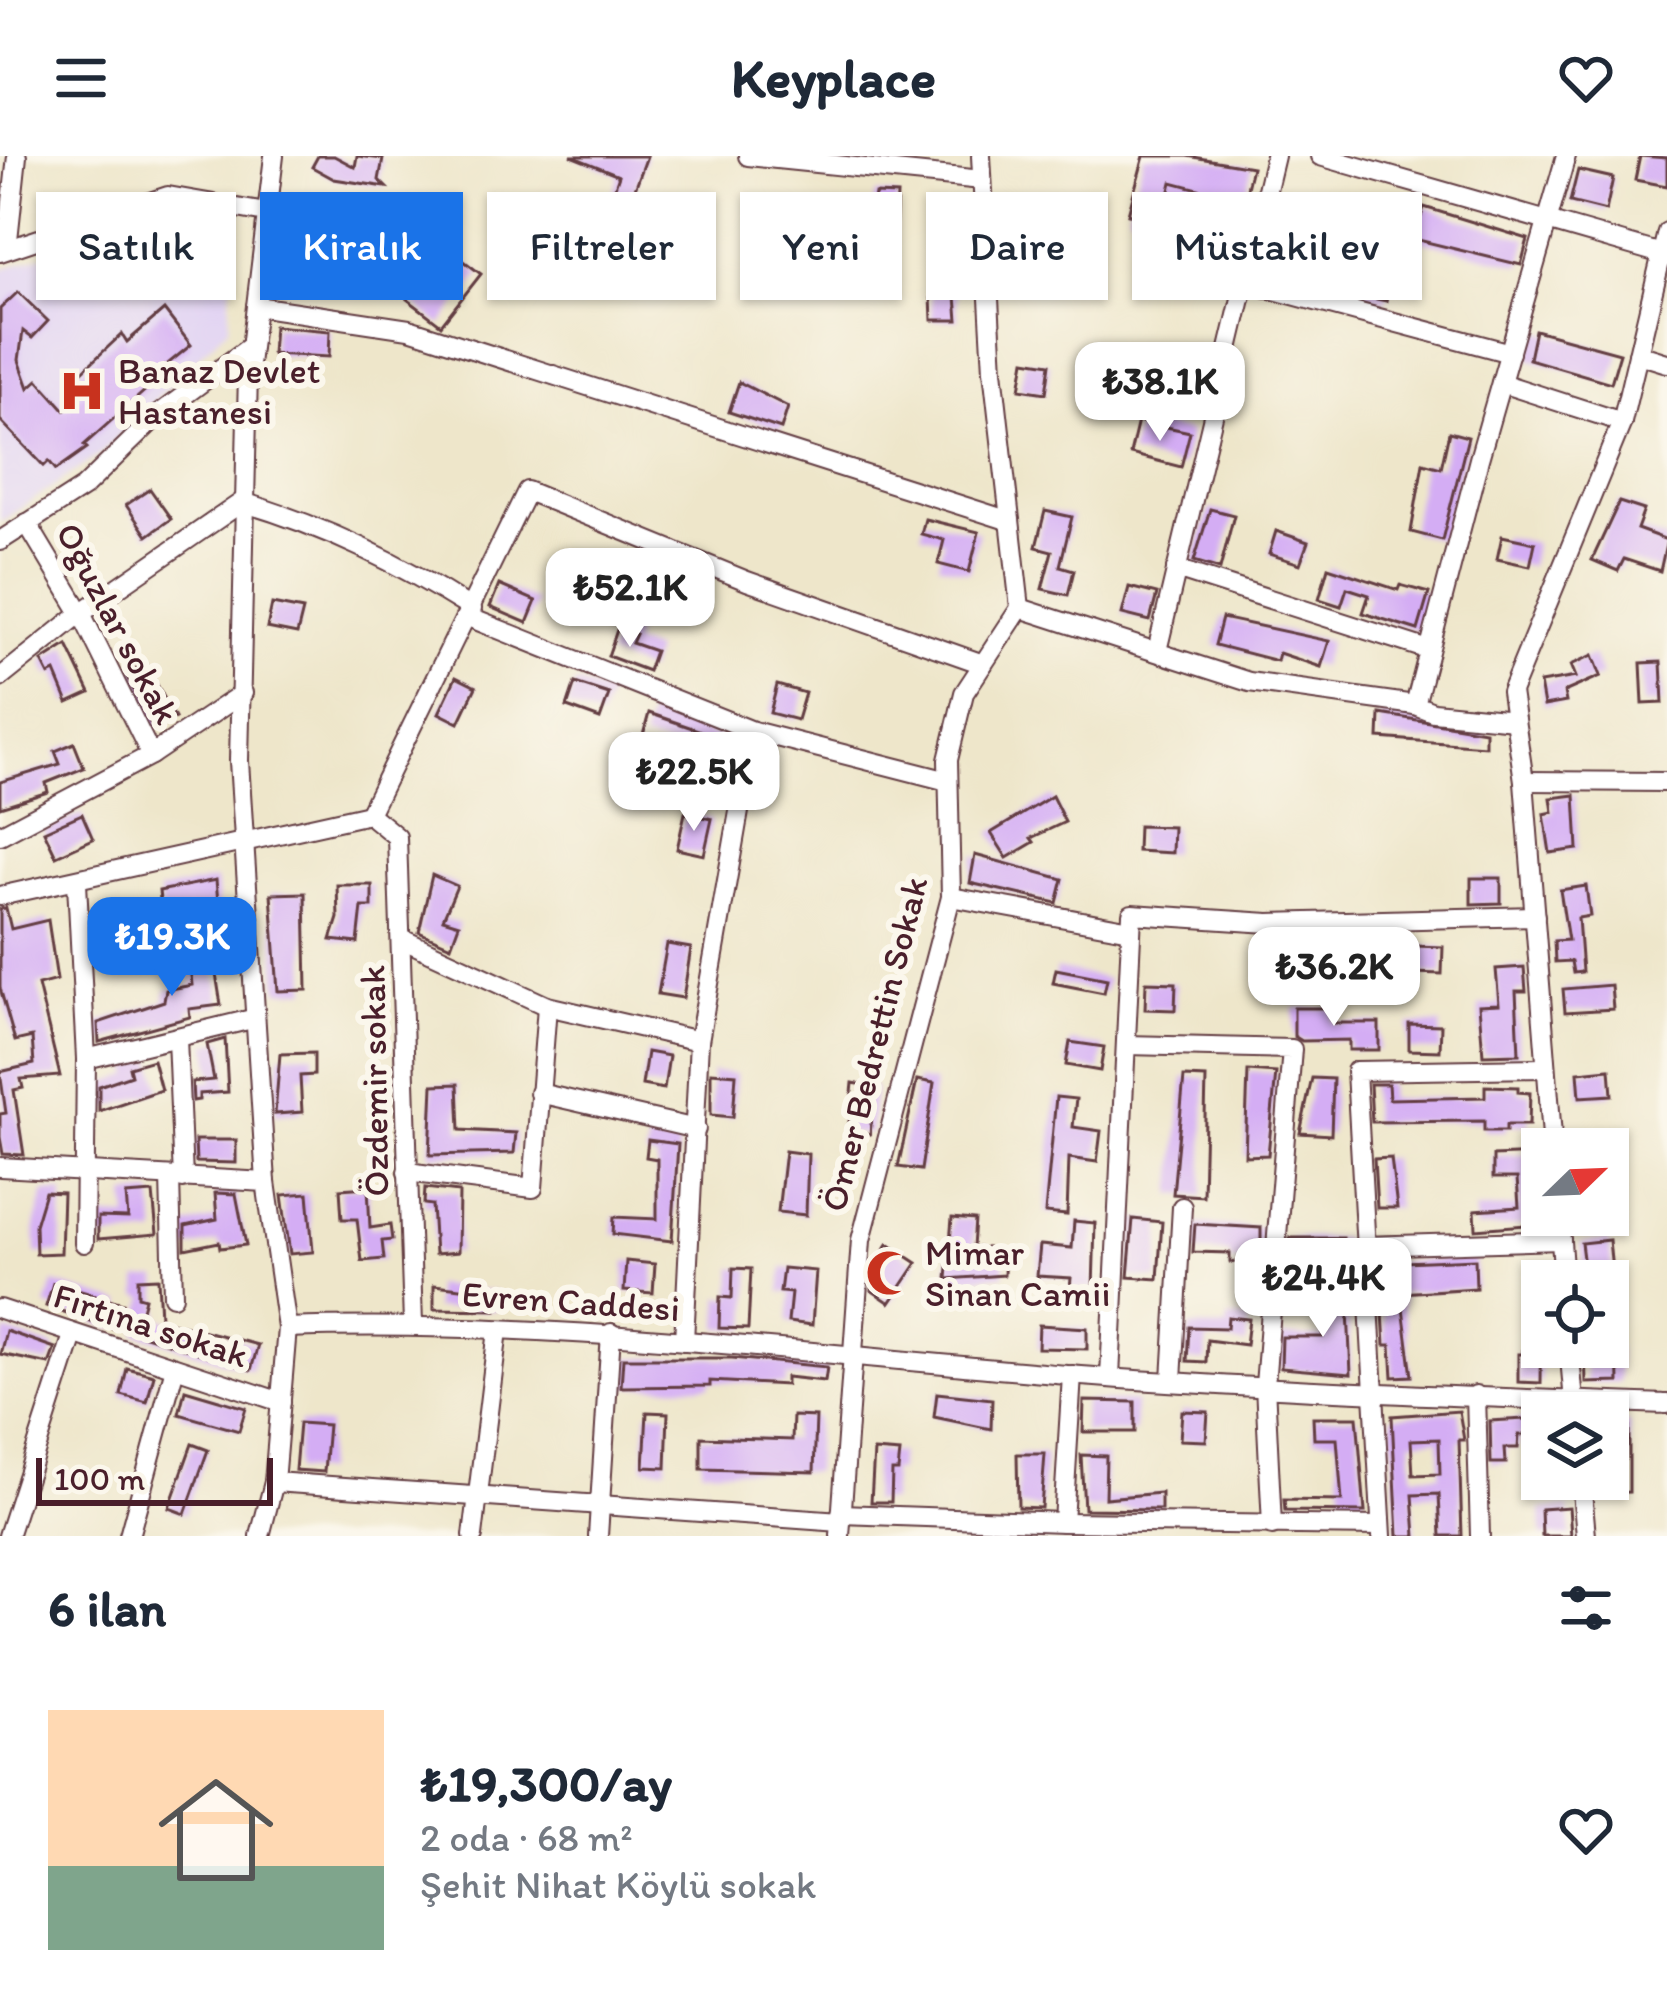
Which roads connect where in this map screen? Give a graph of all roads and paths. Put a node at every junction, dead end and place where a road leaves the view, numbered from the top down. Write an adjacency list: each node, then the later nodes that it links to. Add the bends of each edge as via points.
1 (17, 156): 14 (street)
2 (274, 156): 9 (street)
3 (748, 156): 8 (street)
4 (981, 156): 8 (street)
5 (1275, 156): 10 (street)
6 (1320, 156): 12 (street)
7 (1566, 156): 12 (street)
8 (982, 180): 27 (street)
9 (269, 192)
10 (1266, 192)
11 (260, 212): 14 (street, via 167,196)
12 (1549, 223): 15 (street); 21 (street)
13 (1667, 232): 15 (street)
14 (4, 250)
15 (1662, 254): 22 (street)
16 (260, 269): 19 (street)
17 (1240, 300): 30 (street)
18 (1311, 300): 21 (street)
19 (256, 306): 20 (street); 27 (street, via 409,329)
20 (251, 346): 26 (street); 28 (street, via 159,414 84,487)
21 (1510, 353): 24 (street)
22 (1639, 354): 23 (street); 25 (street)
23 (1667, 363)
24 (1501, 383): 25 (street); 34 (street)
25 (1622, 422): 40 (street, via 1511,692)
26 (242, 502): 32 (street); 33 (street, via 400,563); 38 (street)
27 (1010, 521): 31 (street)
28 (27, 523): 29 (street); 32 (street, Oğuzlar sokak)
29 (0, 541)
30 (1176, 569): 34 (street); 35 (street)
31 (1021, 608): 35 (street); 36 (street, Ömer Bedrettin Sokak)
32 (81, 613): 37 (street); 42 (street, Oğuzlar sokak)
33 (470, 613): 36 (street, via 527,490 746,580); 41 (street); 46 (street)
34 (1429, 650): 39 (street)
35 (1157, 651): 39 (street, via 1249,682)
36 (983, 664): 43 (street, Ömer Bedrettin Sokak, via 964,693)
37 (0, 678)
38 (243, 693): 42 (street); 48 (street)
39 (1415, 705): 40 (street)
40 (1515, 720): 44 (street)
41 (754, 731): 43 (street); 58 (street)
42 (152, 755): 47 (street)
43 (948, 781): 51 (street, Ömer Bedrettin Sokak)
44 (1524, 781): 45 (street); 52 (street)
45 (1667, 782)
46 (369, 814): 48 (street); 54 (street, Özdemir sokak, via 397,837)
47 (0, 835)
48 (245, 842): 49 (street); 56 (street)
49 (77, 883): 50 (street); 60 (street)
50 (0, 896)
51 (951, 897): 53 (street); 84 (street, Ömer Bedrettin Sokak, via 861,1240)
52 (1534, 916): 53 (street, via 1269,922 1132,914); 61 (street)
53 (1131, 930): 59 (street)
54 (404, 940): 55 (street); 66 (street, Özdemir sokak)
55 (547, 1006): 58 (street); 62 (street)
56 (252, 1019): 57 (street); 69 (street)
57 (177, 1038): 60 (street); 68 (street)
58 (699, 1041): 64 (street)
59 (1126, 1045): 87 (street); 89 (street, via 1292,1048)
60 (86, 1059): 67 (street)
61 (1546, 1068): 63 (street); 74 (street, via 1356,1071)
62 (539, 1094): 64 (street); 66 (street, via 533,1188)
63 (1551, 1128)
64 (696, 1129): 83 (street)
65 (0, 1167): 67 (street)
66 (407, 1172): 78 (street, Özdemir sokak)
67 (87, 1176): 68 (street); 73 (street)
68 (177, 1178): 69 (street); 76 (street)
69 (266, 1182): 79 (street)
70 (1182, 1207): 88 (street)
71 (1561, 1236): 72 (street)
72 (1561, 1240): 74 (street); 75 (street)
73 (84, 1243)
74 (1363, 1246): 90 (street)
75 (1562, 1260)
76 (173, 1297)
77 (0, 1310): 82 (street, Fırtına sokak)
78 (413, 1324): 79 (street, Evren Caddesi); 80 (street, Evren Caddesi)
79 (287, 1328): 93 (street)
80 (498, 1330): 81 (street, Evren Caddesi); 97 (street)
81 (611, 1333): 83 (street, Evren Caddesi); 99 (street)
82 (73, 1335): 85 (street, Fırtına sokak); 105 (street)
83 (684, 1341): 84 (street, Evren Caddesi)
84 (851, 1355): 86 (street, Evren Caddesi); 101 (street, Ömer Bedrettin Sokak)
85 (174, 1371): 93 (street, Fırtına sokak); 106 (street)
86 (1072, 1375): 87 (street, Evren Caddesi); 100 (street)
87 (1110, 1377): 88 (street, Evren Caddesi)
88 (1172, 1380): 89 (street, Evren Caddesi)
89 (1265, 1385): 90 (street, Evren Caddesi); 102 (street)
90 (1371, 1390): 91 (street, Evren Caddesi); 104 (street)
91 (1476, 1395): 92 (street, Evren Caddesi); 110 (street)
92 (1521, 1401)
93 (281, 1402): 96 (street)
94 (1667, 1404): 95 (street, Evren Caddesi)
95 (1629, 1405)
96 (274, 1482): 97 (street); 107 (street)
97 (478, 1500): 99 (street); 108 (street)
98 (1583, 1500): 111 (street)
99 (602, 1507): 101 (street); 109 (street)
100 (1064, 1522): 101 (street); 103 (street)
101 (841, 1524)
102 (1272, 1526): 103 (street); 104 (street)
103 (1138, 1531)
104 (1381, 1531)
105 (8, 1536)
106 (129, 1536)
107 (260, 1536)
108 (473, 1536)
109 (598, 1536)
110 (1480, 1536)
111 (1586, 1536)

